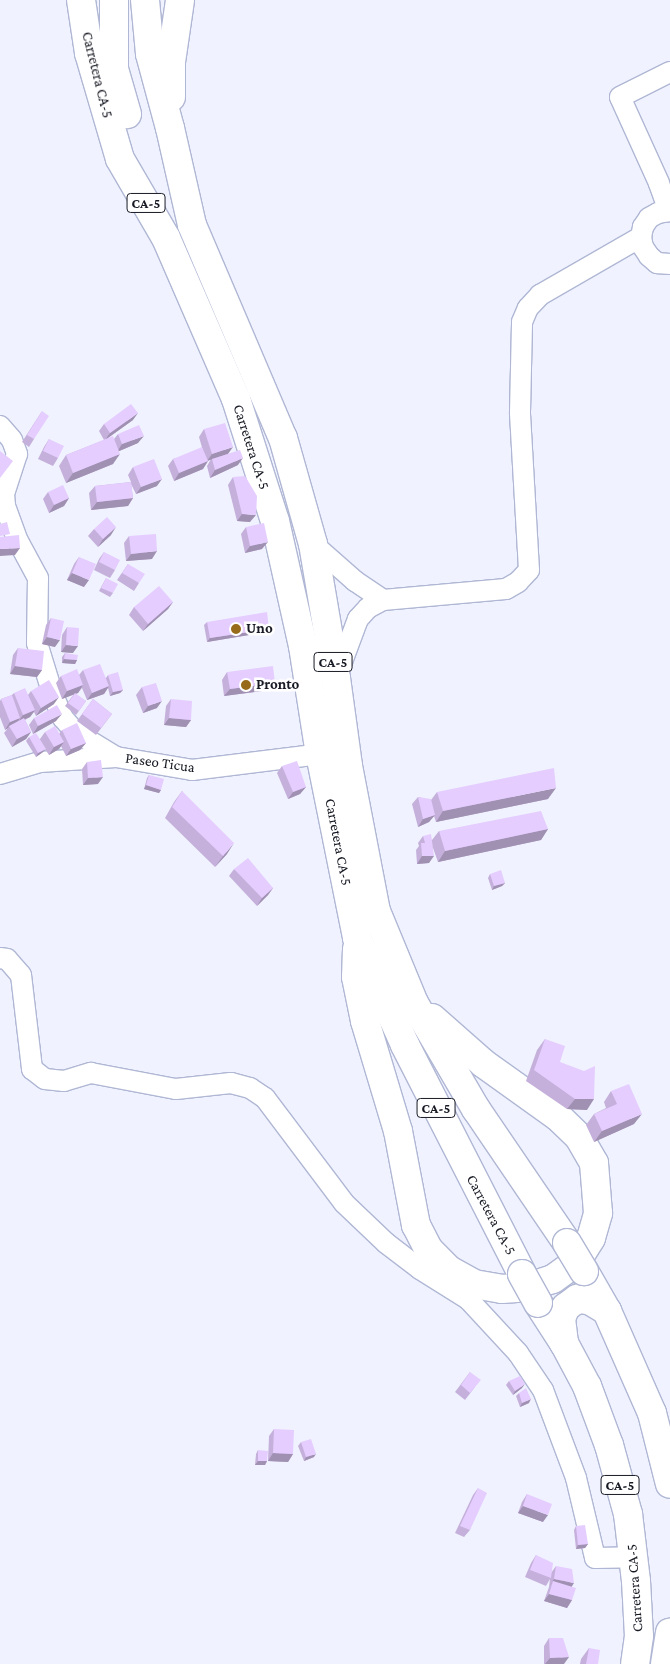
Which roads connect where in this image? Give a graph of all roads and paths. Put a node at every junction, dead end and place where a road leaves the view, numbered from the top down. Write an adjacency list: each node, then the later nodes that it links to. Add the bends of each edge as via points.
1 (81, 0): 9 (highway, Carretera CA-5 / CA-5, via 89,53 120,159)
2 (114, 0): 9 (highway, via 114,69 146,184)
3 (145, 0): 6 (highway, Carretera CA-5 / CA-5, via 150,54)
4 (180, 0): 6 (highway, via 171,62)
5 (670, 72): 7 (street, via 620,97)
6 (170, 128): 12 (highway, Carretera CA-5 / CA-5, via 192,225 283,438)
7 (669, 211): 8 (street, via 649,218)
8 (641, 237): 10 (street, via 649,256 657,263); 13 (street, via 540,295 528,308 522,322 520,412 529,570 506,589)
9 (166, 238): 15 (highway, Carretera CA-5 / CA-5, via 236,399 275,521 303,646)
10 (670, 264)
11 (0, 426): 16 (street, via 12,440 17,454 4,494 5,506 18,541 38,578 37,643 53,696 63,718 75,732)
12 (313, 544): 13 (street, via 355,581); 14 (highway, Carretera CA-5 / CA-5)
13 (383, 600): 14 (street, via 368,608 358,619)
14 (336, 678): 20 (highway, Carretera CA-5 / CA-5, via 348,766 376,911)
15 (320, 754): 16 (street, Paseo Ticua, via 192,770); 18 (highway, Carretera CA-5 / CA-5)
16 (116, 757): 17 (street, Paseo Ticua, via 40,762)
17 (0, 774)
18 (357, 938): 21 (highway, via 358,986 365,1021 398,1131 416,1225 429,1250 449,1270 474,1284); 23 (highway, Carretera CA-5 / CA-5, bridge, via 409,1053 522,1274)
19 (0, 958): 21 (street, via 7,959 21,975 32,1069 45,1079 64,1081 91,1073 176,1089 231,1083 250,1088 265,1098 344,1203 386,1243 420,1269 456,1290)
20 (414, 1003): 21 (highway, via 483,1063 558,1116 579,1137 594,1163 598,1213 591,1238 576,1262 553,1279 528,1287 502,1289); 22 (highway, Carretera CA-5 / CA-5, bridge, via 476,1109 566,1243)
21 (482, 1298): 25 (street, via 543,1390 582,1495 595,1558)
22 (607, 1311): 23 (highway, via 589,1300 577,1299 566,1307 561,1318); 24 (highway, Carretera CA-5 / CA-5, via 652,1413)
23 (564, 1343): 25 (highway, Carretera CA-5 / CA-5, via 586,1386 609,1445 628,1514)
24 (670, 1484)
25 (634, 1557): 27 (highway, Carretera CA-5 / CA-5, via 638,1636)
26 (670, 1632): 28 (highway)
27 (635, 1664)
28 (664, 1664)

